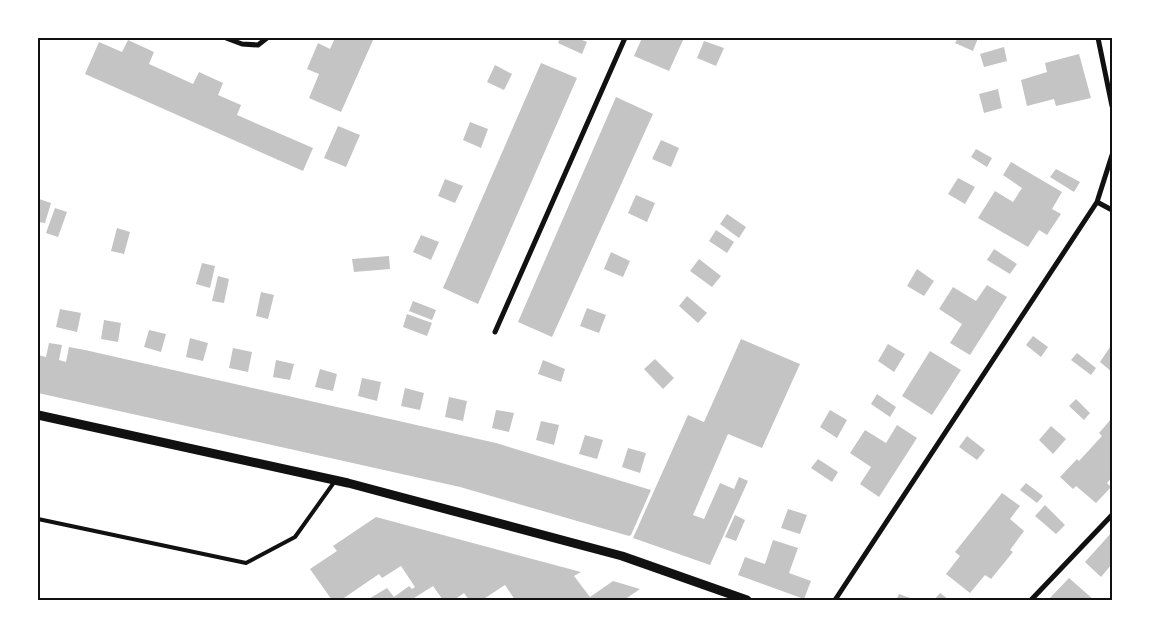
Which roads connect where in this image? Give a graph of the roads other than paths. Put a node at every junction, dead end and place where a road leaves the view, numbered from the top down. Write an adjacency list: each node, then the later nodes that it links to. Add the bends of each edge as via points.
1 (226, 38): 2 (street, via 258,45)
2 (267, 38)
3 (626, 38): 9 (street)
4 (1098, 38): 5 (street)
5 (1112, 106)
6 (1112, 155): 7 (street)
7 (1097, 202): 8 (street); 15 (street)
8 (1112, 210)
9 (495, 332)
10 (38, 415): 11 (street)
11 (335, 480): 13 (lane, via 296,537 246,563); 14 (street, via 622,556)
12 (1112, 515): 16 (street)
13 (38, 519)
14 (747, 600)
15 (835, 600)
16 (1031, 600)

